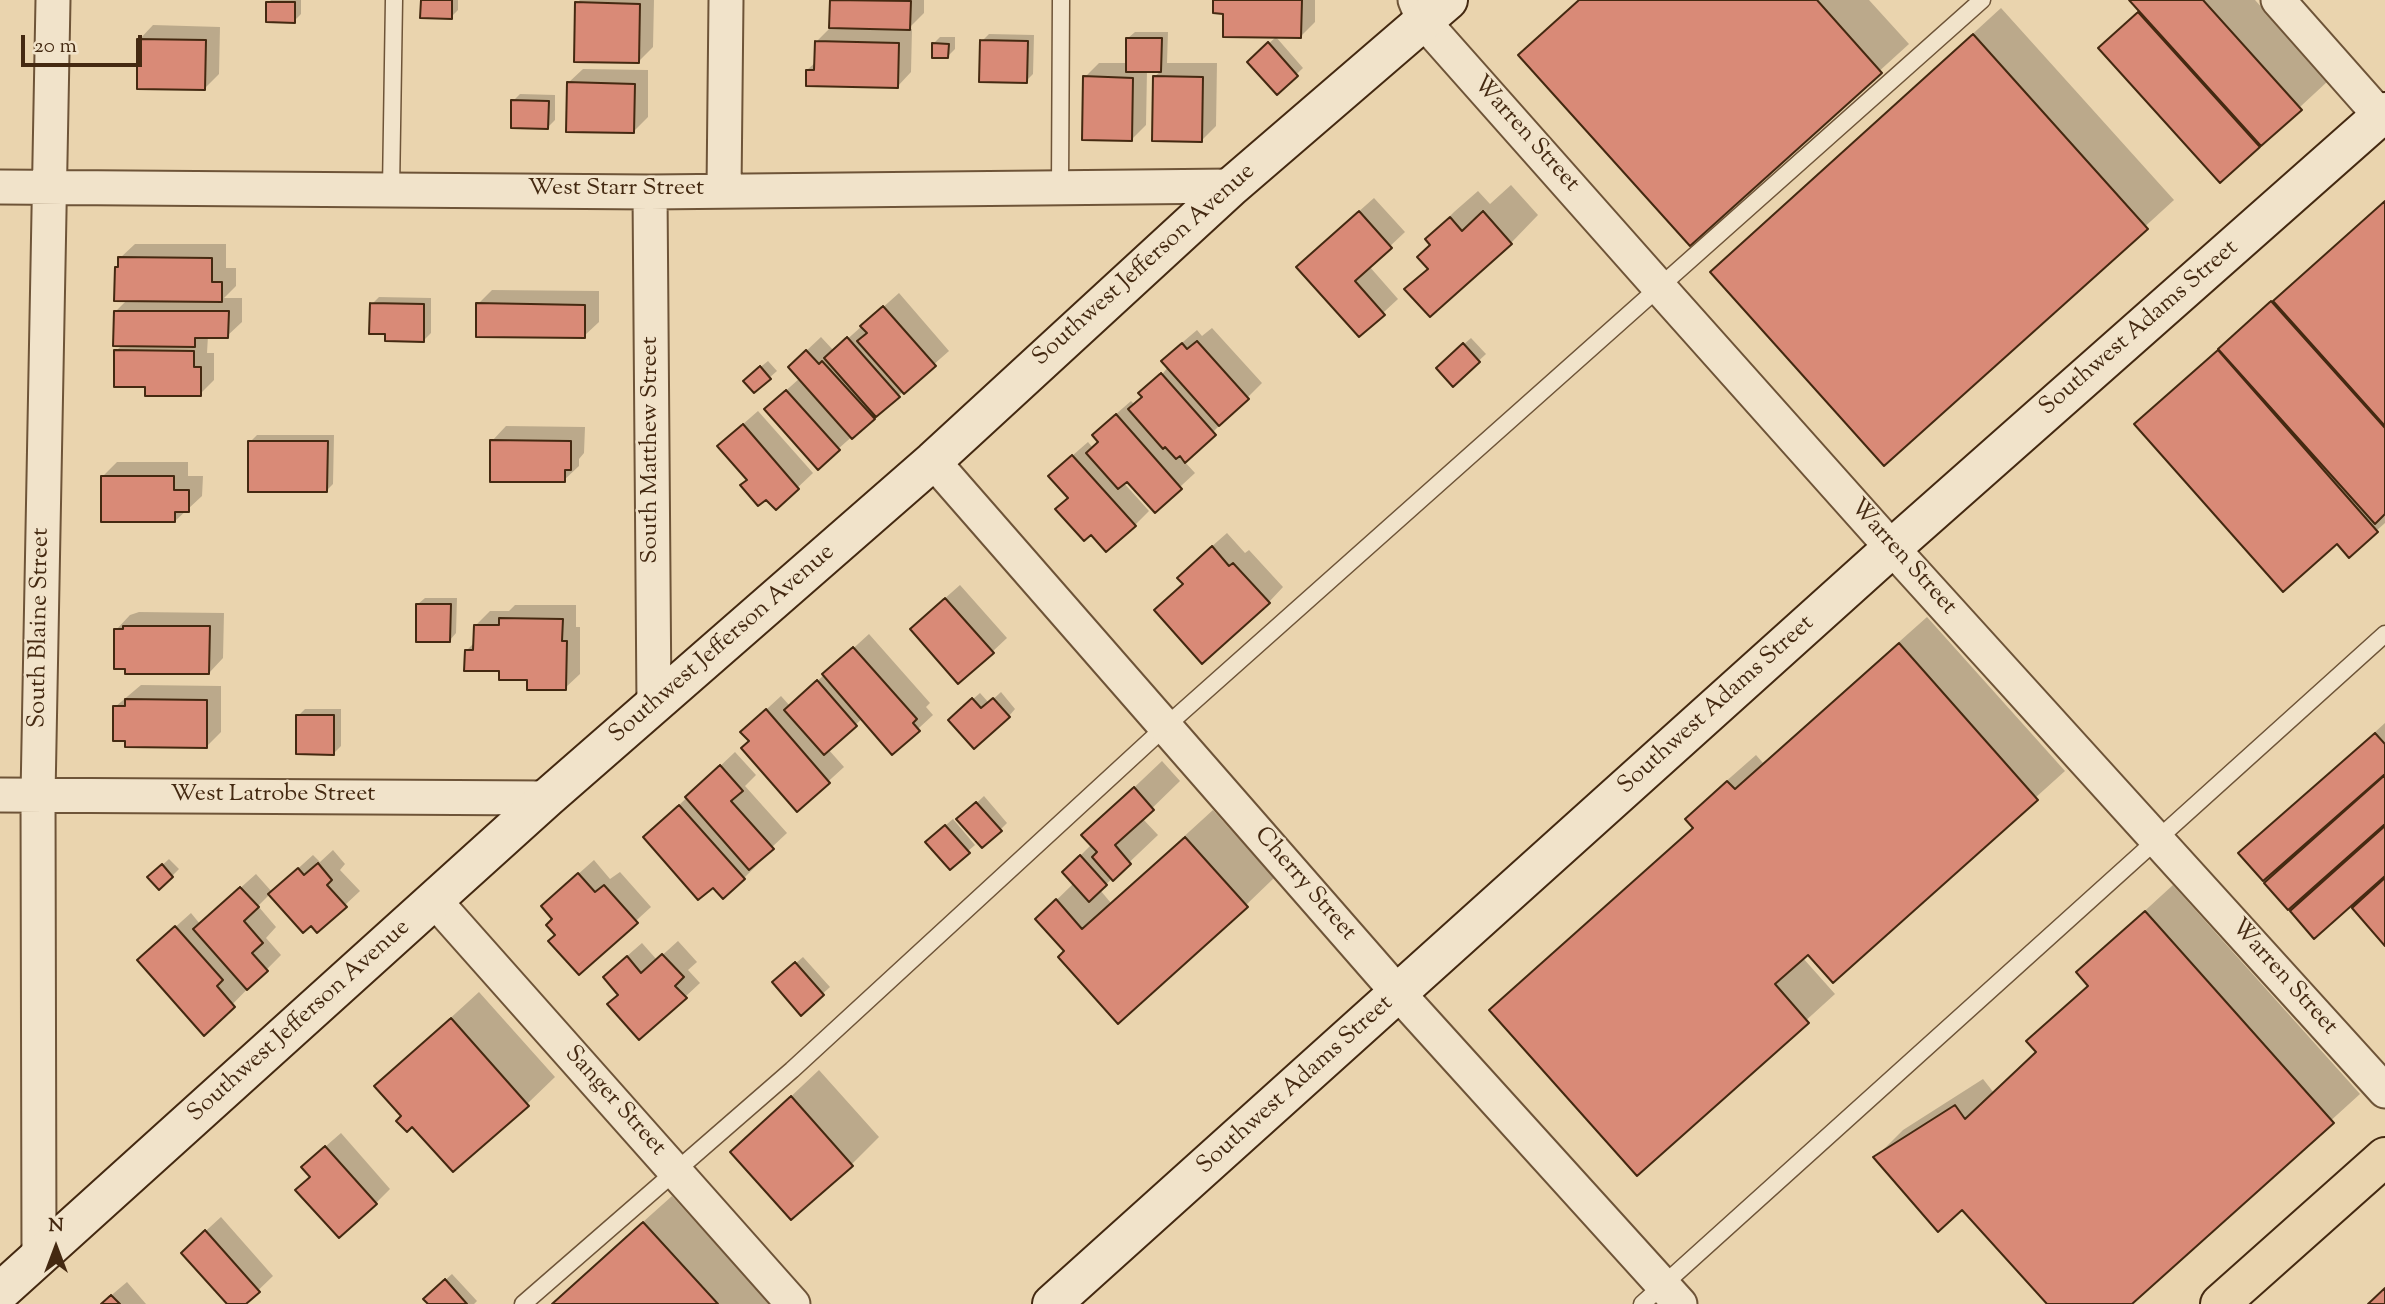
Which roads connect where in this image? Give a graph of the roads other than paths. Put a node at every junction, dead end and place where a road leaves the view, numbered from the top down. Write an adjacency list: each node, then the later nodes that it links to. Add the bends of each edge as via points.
1 (53, 0): 9 (street, South Blaine Street)
2 (394, 0): 13 (lane)
3 (726, 0): 14 (street)
4 (1061, 0): 12 (lane)
5 (1982, 0): 16 (lane)
6 (2278, 0): 8 (street)
7 (1429, 7): 10 (main road, Southwest Jefferson Avenue); 16 (street, Warren Street)
8 (2384, 117): 18 (main road, Southwest Adams Street)
9 (51, 186): 11 (street, West Starr Street); 13 (street, West Starr Street); 23 (street, South Blaine Street)
10 (1232, 186): 12 (street, West Starr Street); 17 (main road, Southwest Jefferson Avenue)
11 (0, 187)
12 (1060, 187): 14 (street, West Starr Street)
13 (391, 190): 15 (street, West Starr Street)
14 (724, 190): 15 (street, West Starr Street)
15 (650, 192): 20 (street, South Matthew Street)
16 (1659, 287): 18 (street, Warren Street); 21 (lane)
17 (933, 461): 20 (main road, Southwest Jefferson Avenue); 21 (street, Cherry Street)
18 (1892, 548): 25 (street, Warren Street); 27 (main road, Southwest Adams Street)
19 (2385, 634): 25 (lane)
20 (654, 707): 24 (main road, Southwest Jefferson Avenue)
21 (1165, 727): 27 (street, Cherry Street); 30 (lane, via 792,1070)
22 (0, 795): 23 (street, West Latrobe Street)
23 (38, 795): 24 (street, West Latrobe Street); 31 (street, South Blaine Street)
24 (547, 798): 26 (main road, Southwest Jefferson Avenue)
25 (2158, 841): 28 (street, Warren Street); 33 (lane)
26 (435, 901): 30 (street, Sanger Street); 31 (main road, Southwest Jefferson Avenue)
27 (1399, 993): 33 (street, Cherry Street); 36 (main road, Southwest Adams Street)
28 (2385, 1091)
29 (2385, 1157): 37 (main road)
30 (674, 1170): 34 (lane); 35 (street, Sanger Street)
31 (39, 1256): 32 (main road, Southwest Jefferson Avenue)
32 (0, 1292)
33 (1662, 1298)
34 (523, 1304)
35 (793, 1304)
36 (1052, 1304)
37 (2220, 1304)

